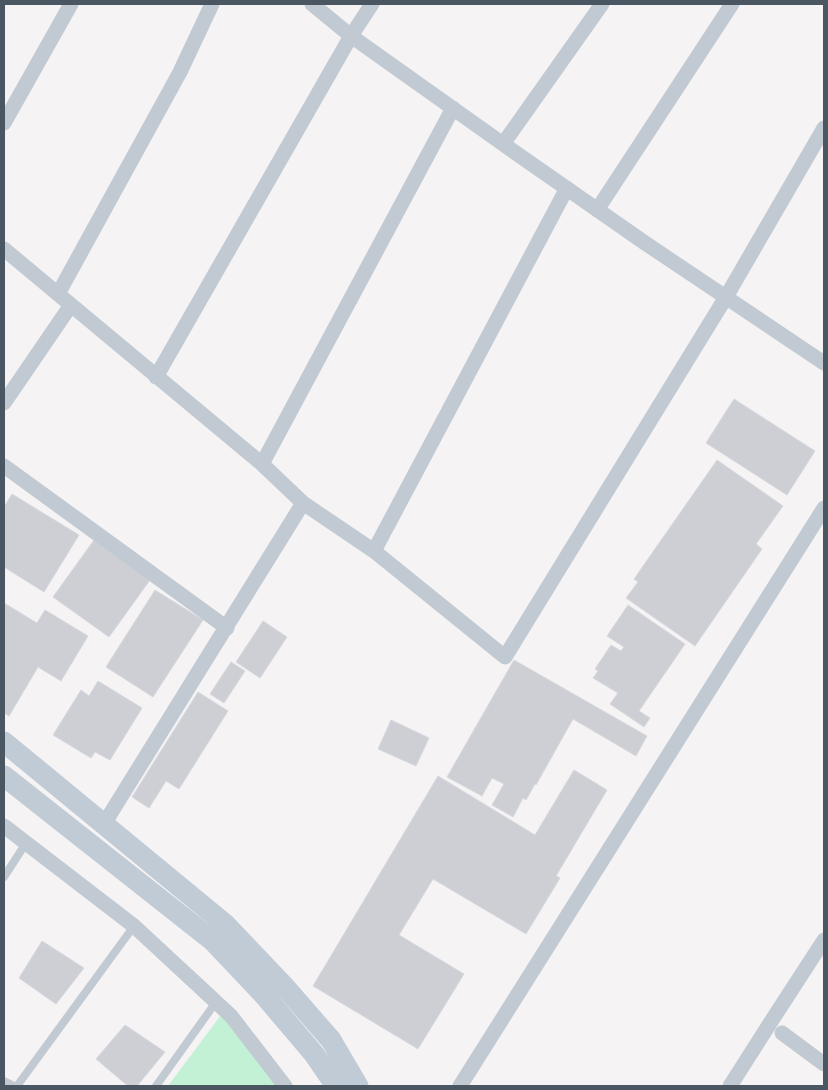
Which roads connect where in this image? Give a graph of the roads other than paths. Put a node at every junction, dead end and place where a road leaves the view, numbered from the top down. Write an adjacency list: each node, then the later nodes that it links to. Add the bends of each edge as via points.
1 (71, 4): 9 (street)
2 (212, 4): 15 (street, via 180,72)
3 (312, 4): 7 (street)
4 (372, 4): 7 (street)
5 (602, 4): 11 (street)
6 (732, 4): 13 (street)
7 (351, 36): 8 (street); 19 (street)
8 (453, 108): 11 (street); 21 (street)
9 (4, 122)
10 (824, 128): 16 (street)
11 (503, 144): 12 (street)
12 (567, 188): 13 (street); 25 (street)
13 (597, 210): 16 (street)
14 (4, 249): 15 (street)
15 (58, 294): 17 (street)
16 (726, 297): 18 (street); 25 (street, via 504,657)
17 (71, 305): 19 (street); 20 (street)
18 (824, 363)
19 (156, 376): 21 (street)
20 (4, 403)
21 (262, 464): 23 (street)
22 (4, 466): 26 (street)
23 (303, 503): 25 (street); 26 (street)
24 (824, 508): 44 (street)
25 (374, 551)
26 (226, 628): 29 (street)
27 (4, 742): 29 (main road)
28 (4, 776): 42 (main road, via 213,942 264,995 314,1054)
29 (104, 824): 43 (main road, via 232,931 331,1040)
30 (4, 826): 31 (street)
31 (26, 843): 32 (lane); 33 (street)
32 (4, 877)
33 (134, 926): 35 (street); 39 (lane)
34 (824, 940): 45 (street)
35 (216, 1002): 40 (lane); 41 (street, via 231,1016)
36 (782, 1033): 37 (street)
37 (824, 1064)
38 (4, 1081): 39 (lane)
39 (16, 1086)
40 (156, 1086)
41 (285, 1086)
42 (336, 1086)
43 (358, 1086)
44 (460, 1086)
45 (730, 1086)

